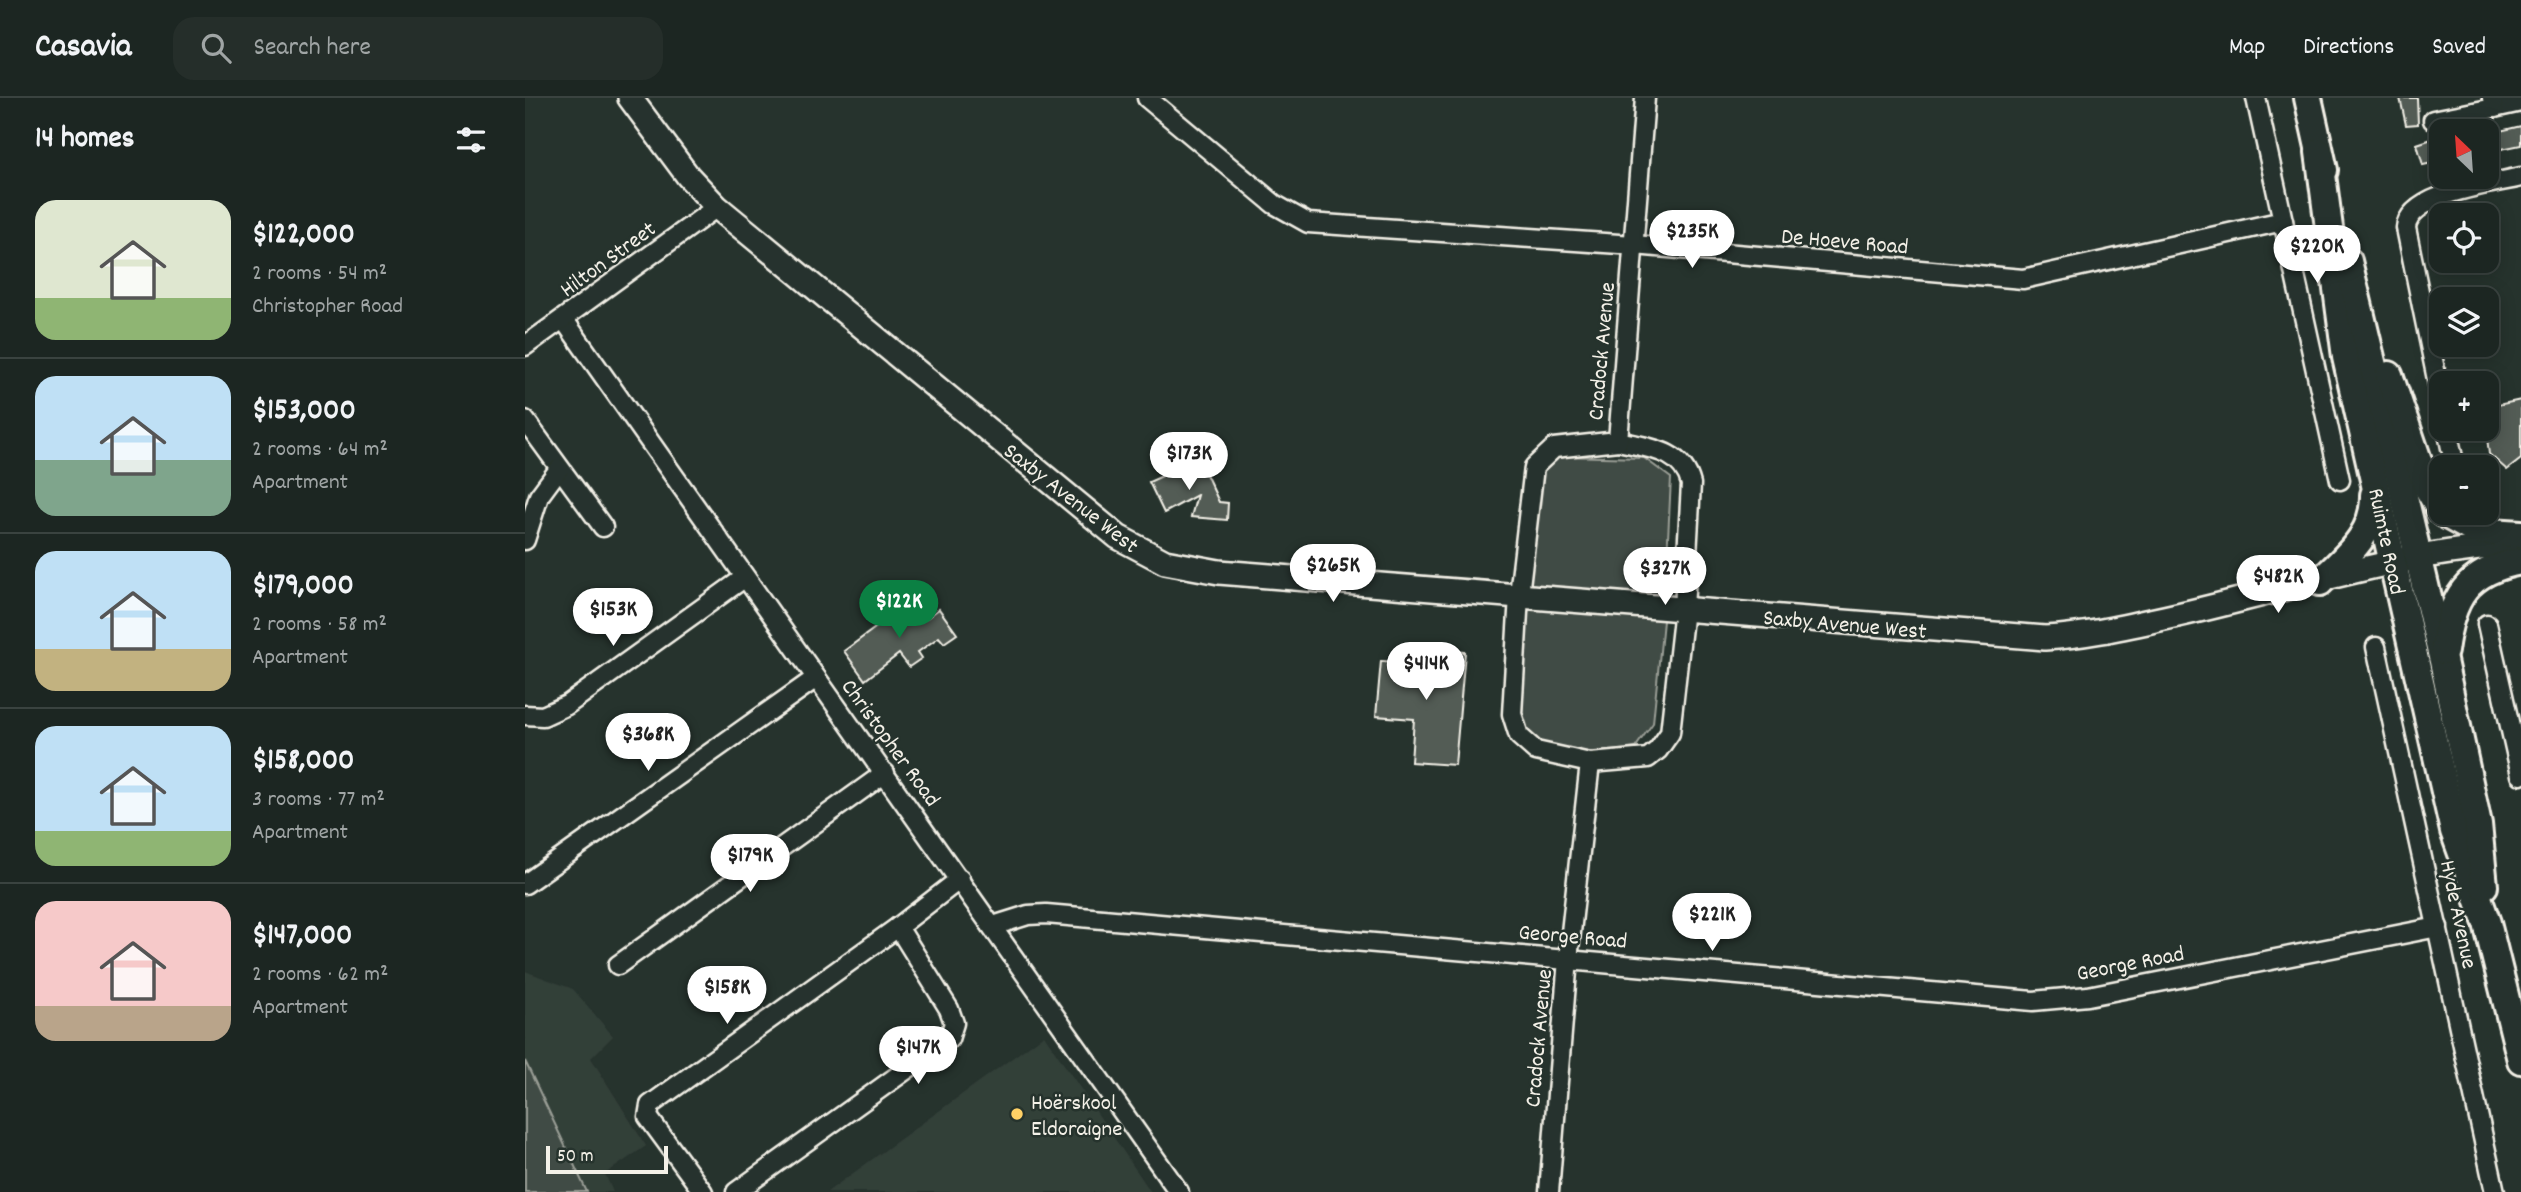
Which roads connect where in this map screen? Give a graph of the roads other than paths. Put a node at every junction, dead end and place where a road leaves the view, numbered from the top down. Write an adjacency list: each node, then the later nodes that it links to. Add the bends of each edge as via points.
1 (629, 98): 11 (street, Saxby Avenue West)
2 (1147, 98): 13 (street, De Hoeve Road, via 1274,204 1308,223)
3 (1645, 98): 13 (street, Cradock Avenue)
4 (2256, 98): 12 (street)
5 (2308, 98): 9 (main road, Ruimte Road)
6 (2521, 102): 7 (street)
7 (2493, 103): 8 (street)
8 (2437, 119)
9 (2319, 152): 16 (main road, Ruimte Road); 21 (main road, Ruimte Road, via 2346,357)
10 (2521, 177): 17 (street, via 2436,197 2414,209 2406,228)
11 (717, 207): 14 (street, Hilton Street); 33 (street, Saxby Avenue West, via 1118,537 1145,554 1219,572)
12 (2283, 221): 13 (street, De Hoeve Road, via 2023,279); 22 (street)
13 (1634, 245): 19 (street, Cradock Avenue)
14 (564, 320): 15 (street, Hilton Street); 31 (street, Christopher Road)
15 (525, 346)
16 (2371, 352): 23 (main road, via 2397,392); 29 (main road, Ruimte Road)
17 (2435, 371)
18 (525, 420): 20 (street)
19 (1618, 442): 33 (street, Cradock Avenue, via 1554,448 1534,467); 34 (street, Cradock Avenue, via 1665,451 1688,470)
20 (559, 470): 25 (street); 27 (street, via 539,496)
21 (2373, 470): 29 (main road, Ruimte Road); 32 (main road, via 2374,506 2363,538)
22 (2340, 480)
23 (2429, 490)
24 (2465, 525): 26 (main road, via 2476,531)
25 (603, 527)
26 (2521, 534)
27 (525, 540)
28 (2521, 545): 29 (street, Saxby Avenue West)
29 (2405, 560): 32 (street, Saxby Avenue West); 37 (main road, Ruimte Road); 45 (main road, Ruimte Road, via 2454,831)
30 (2521, 561): 37 (main road, via 2488,569 2464,592 2448,626)
31 (744, 578): 38 (street, Christopher Road); 39 (street, via 567,705 543,716)
32 (2320, 582): 34 (street, Saxby Avenue West, via 2111,630 2045,638)
33 (1519, 595): 34 (street, Saxby Avenue West); 40 (street, Cradock Avenue, via 1512,714 1518,736 1536,751)
34 (1684, 610): 40 (street, Cradock Avenue, via 1672,722 1665,742 1648,758)
35 (2487, 624): 42 (street)
36 (2376, 647): 47 (street, Hyde Avenue)
37 (2443, 661): 45 (main road, Ruimte Road, via 2478,824)
38 (816, 678): 41 (street, Christopher Road); 44 (street)
39 (525, 715)
40 (1590, 763): 49 (street, Cradock Avenue)
41 (885, 773): 43 (street, Christopher Road); 50 (street)
42 (2521, 775)
43 (960, 879): 46 (street, Christopher Road); 48 (street)
44 (525, 884)
45 (2487, 923): 51 (main road, Ruimte Road)
46 (993, 926): 49 (street, George Road, via 1046,914); 54 (street, Christopher Road)
47 (2438, 927): 49 (street, George Road, via 2058,1001); 56 (street, Hyde Avenue)
48 (898, 928): 52 (street, via 650,1105 647,1117); 53 (street, via 949,1009 954,1023 949,1039)
49 (1568, 959): 55 (street, Cradock Avenue)
50 (618, 965)
51 (2521, 1060)
52 (703, 1192)
53 (736, 1192)
54 (1179, 1192)
55 (1549, 1192)
56 (2495, 1192)

